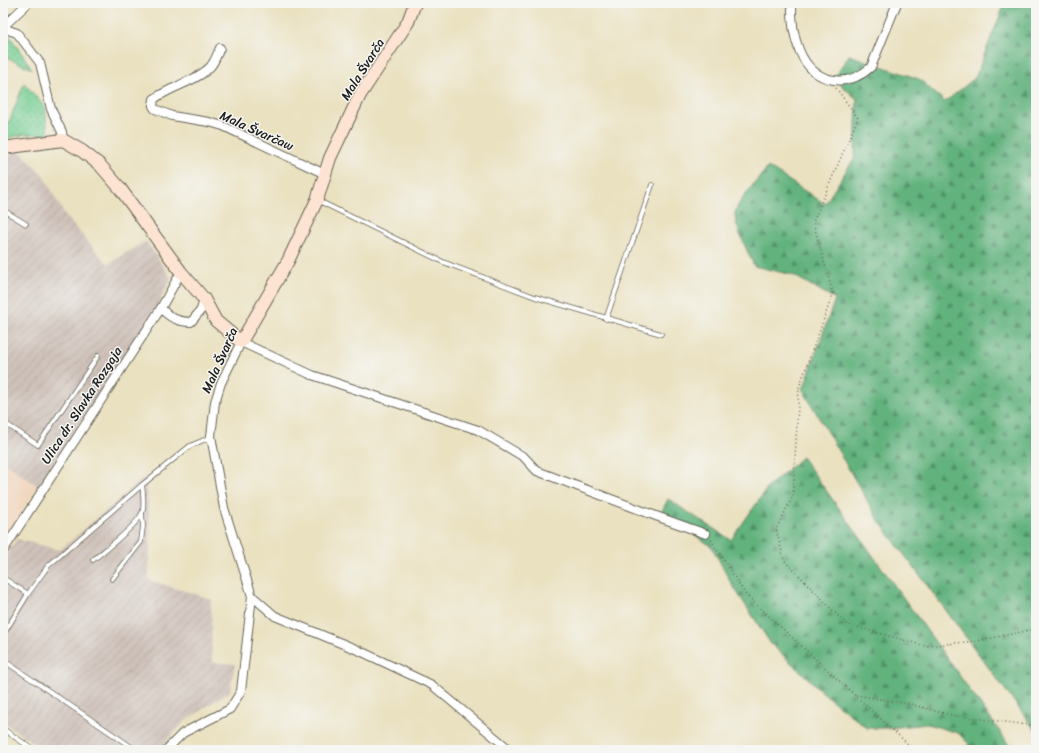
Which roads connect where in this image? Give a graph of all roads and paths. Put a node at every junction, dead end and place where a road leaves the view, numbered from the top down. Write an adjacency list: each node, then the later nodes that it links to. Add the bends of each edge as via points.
1 (28, 3): 5 (street)
2 (415, 3): 10 (street, Mala Švarča, via 408,22 360,95)
3 (792, 3): 7 (street, via 794,36 799,51 811,69)
4 (898, 3): 7 (street, via 871,67 858,77 844,81)
5 (4, 25): 8 (street, via 8,30 17,33 40,63 50,109 62,132)
6 (220, 48): 10 (street, Mala Švarčaw, via 209,68 154,99 155,109 172,116 223,126)
7 (829, 79): 33 (path, via 858,118 814,222 833,294 798,387 794,496 776,530 784,560 846,624 925,646 977,641)
8 (63, 140): 9 (street); 15 (street, via 100,165)
9 (3, 148)
10 (325, 174): 12 (street, Mala Švarča)
11 (652, 185): 18 (lane)
12 (317, 200): 18 (lane, via 444,262 535,297); 20 (street, Mala Švarča, via 288,261)
13 (3, 210): 14 (lane)
14 (26, 224)
15 (181, 272): 16 (street); 17 (street, Ulica dr. Slavka Rozgaja)
16 (204, 300): 17 (street, via 202,310 191,322 175,320); 20 (street, via 216,321)
17 (161, 308): 27 (street, Ulica dr. Slavka Rozgaja)
18 (606, 319): 19 (lane)
19 (660, 334)
20 (241, 342): 23 (street, Mala Švarča, via 221,383 215,402); 26 (street, via 312,375 478,430 524,457 537,471)
21 (98, 356): 22 (lane, via 38,445)
22 (3, 422)
23 (211, 436): 24 (lane, via 190,446); 32 (street, Mala Švarča, via 224,508)
24 (142, 485): 25 (lane); 31 (lane, via 48,566)
25 (142, 514): 28 (lane); 30 (lane, via 141,542)
26 (706, 534): 36 (path, via 746,595)
27 (3, 551)
28 (93, 560)
29 (3, 578): 31 (lane)
30 (112, 579)
31 (28, 594): 34 (lane)
32 (252, 596): 41 (street, Mala Švarča, via 241,691 230,709 183,733); 42 (street, via 275,616 358,650 432,685)
33 (1036, 629)
34 (3, 635)
35 (3, 660): 39 (lane)
36 (854, 694): 37 (path, via 910,704 950,715 1030,725); 43 (path, via 910,746)
37 (1036, 728)
38 (3, 729): 40 (lane)
39 (133, 748)
40 (34, 750)
41 (166, 750)
42 (510, 750)
43 (922, 750)

